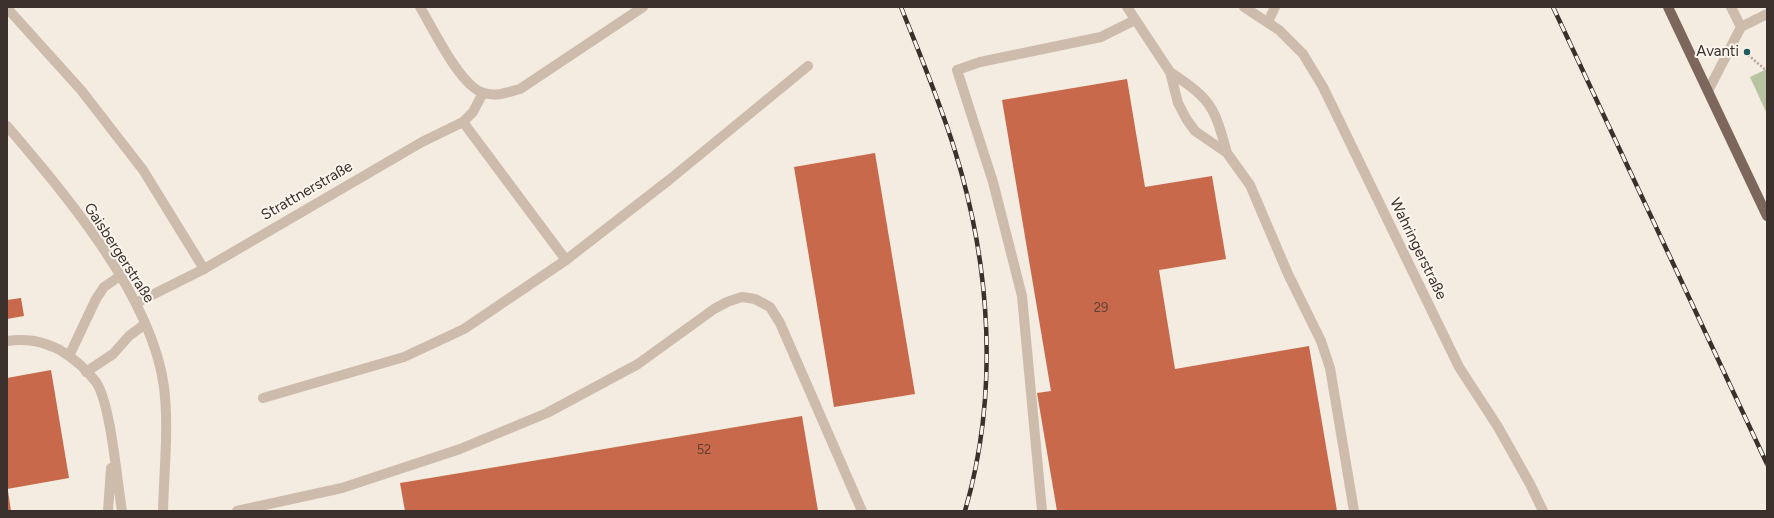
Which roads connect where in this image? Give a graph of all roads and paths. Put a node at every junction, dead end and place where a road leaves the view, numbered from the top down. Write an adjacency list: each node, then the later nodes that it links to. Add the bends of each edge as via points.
1 (420, 7): 17 (street, via 455,66 470,85)
2 (643, 7): 17 (street, via 520,89 500,95)
3 (1126, 7): 11 (street)
4 (1244, 7): 12 (street)
5 (1275, 7): 12 (street)
6 (1668, 7): 16 (main road)
7 (1731, 7): 13 (street)
8 (1765, 7): 10 (street)
9 (7, 8): 23 (street, via 81,90 143,170)
10 (1767, 13): 13 (street)
11 (1135, 20): 15 (street); 37 (street, via 1101,37 980,62 957,70 993,182 1022,296)
12 (1268, 22): 39 (street, Wahringerstraße, via 1303,54 1324,87 1459,367 1501,433)
13 (1741, 27): 16 (street)
14 (808, 66): 22 (street, via 669,180)
15 (1170, 72): 20 (street, via 1196,89 1210,104 1217,118); 20 (street, via 1178,103 1194,131)
16 (1708, 91): 21 (main road)
17 (483, 93): 18 (street, Strattnerstraße, via 473,112)
18 (463, 122): 22 (street); 23 (street, Strattnerstraße, via 415,146)
19 (7, 126): 24 (street, Gaisbergerstraße, via 54,182)
20 (1227, 153): 38 (street, via 1250,185 1288,274 1321,341 1330,368)
21 (1767, 216)
22 (566, 260): 30 (street, via 464,329 404,357)
23 (204, 269): 25 (street, Strattnerstraße)
24 (120, 276): 25 (street, Gaisbergerstraße); 28 (street, via 104,287 96,299)
25 (136, 303): 26 (street, Gaisbergerstraße)
26 (145, 324): 29 (street, via 129,336 113,354); 34 (street, Gaisbergerstraße, via 158,358 164,387 166,419)
27 (7, 341): 28 (street, via 32,340 47,343)
28 (69, 356): 29 (street)
29 (86, 372): 31 (street, via 97,383 106,406)
30 (263, 398)
31 (112, 448): 32 (street); 33 (street)
32 (108, 511)
33 (122, 511)
34 (162, 511)
35 (237, 511): 36 (street, via 342,488 460,449 547,413 638,364 714,309 742,297 755,299 770,307 780,323)
36 (862, 511)
37 (1042, 511)
38 (1354, 511)
39 (1543, 511)

